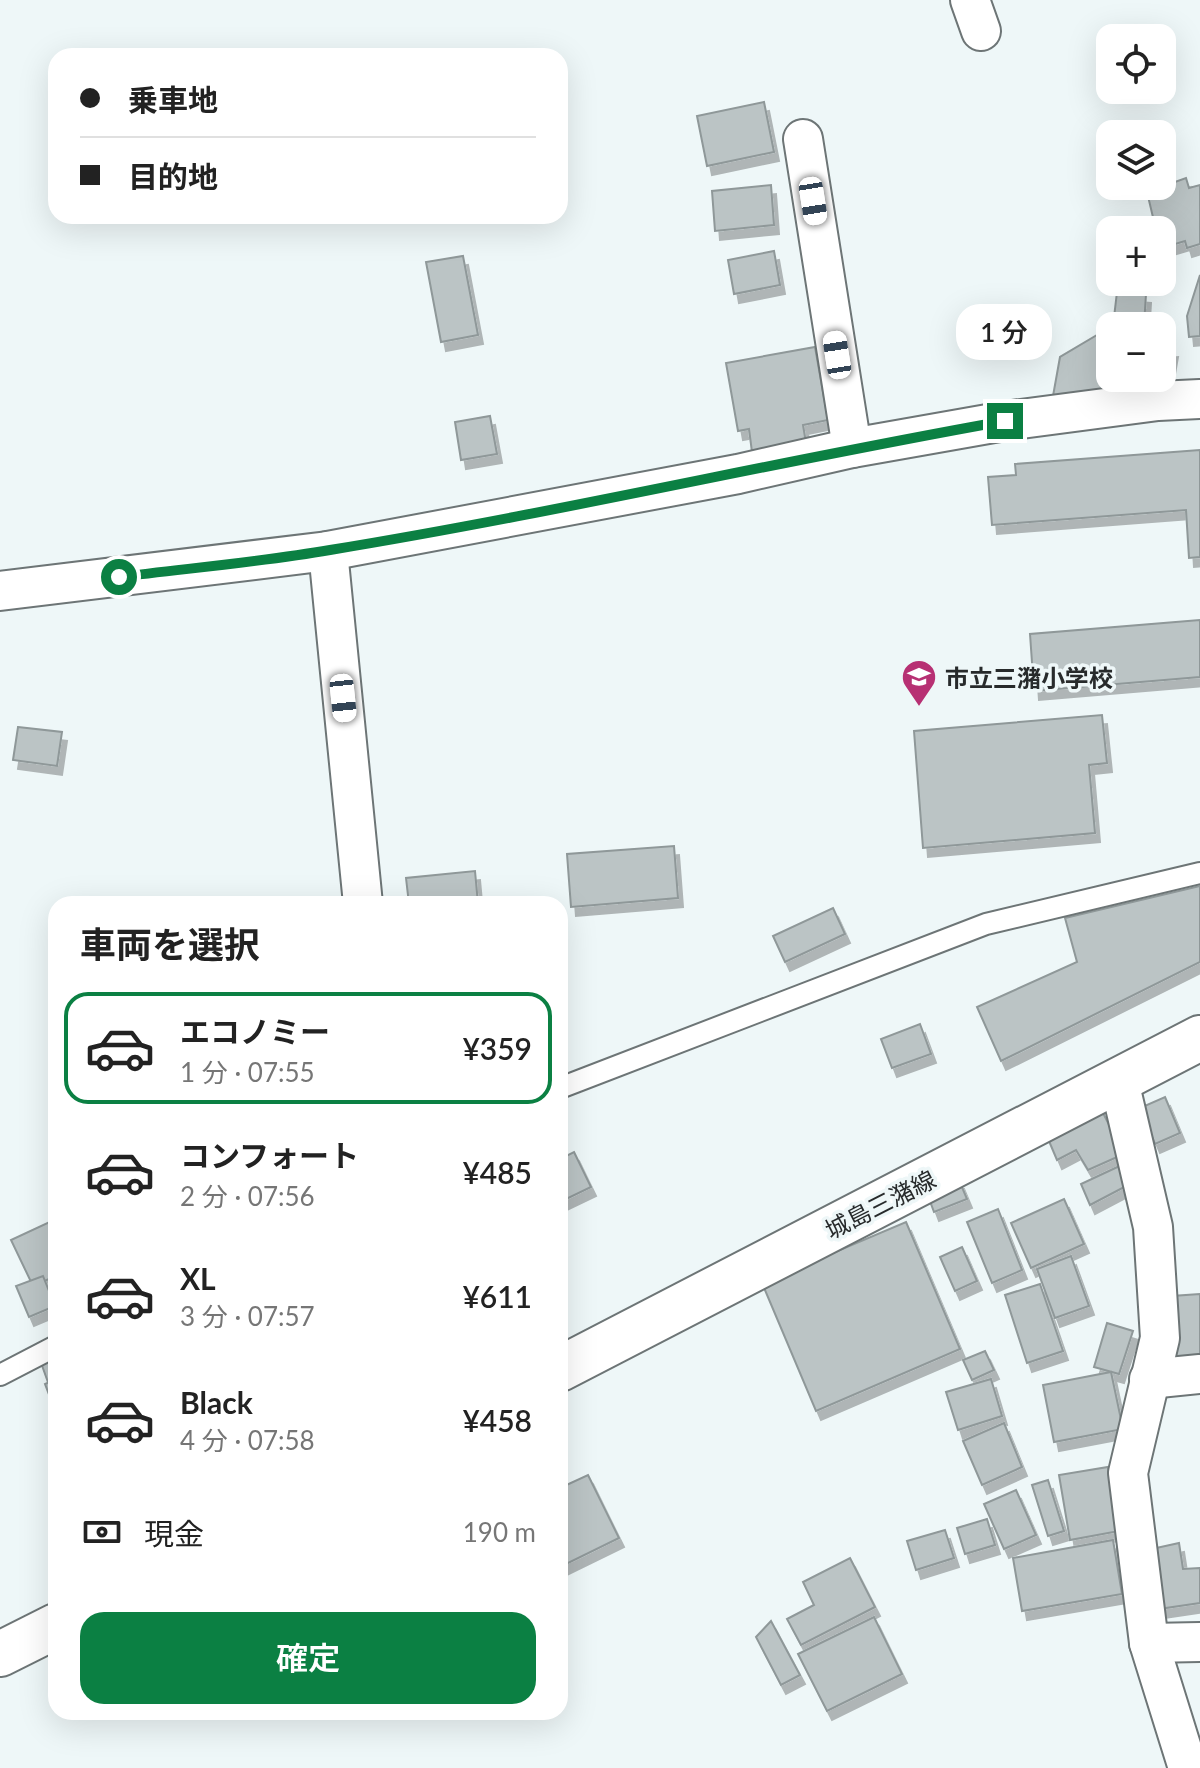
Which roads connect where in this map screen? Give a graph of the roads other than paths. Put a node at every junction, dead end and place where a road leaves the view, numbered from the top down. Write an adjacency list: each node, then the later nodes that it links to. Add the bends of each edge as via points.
1 (803, 139): 3 (street)
2 (1200, 399): 3 (street, via 1020,419)
3 (852, 448): 4 (street)
4 (328, 551): 5 (street); 7 (street)
5 (0, 591)
6 (1200, 873): 10 (lane, via 986,924)
7 (362, 896)
8 (1200, 1038): 9 (main road, 城島三潴線)
9 (1119, 1081): 12 (main road, 城島三潴線); 15 (street, via 1153,1227 1160,1338)
10 (568, 1085)
11 (48, 1350): 14 (lane)
12 (568, 1365)
13 (1200, 1374): 15 (street)
14 (0, 1375)
15 (1149, 1379): 18 (street, via 1128,1473)
16 (48, 1630): 19 (main road)
17 (1200, 1642): 18 (street)
18 (1149, 1643): 20 (street)
19 (0, 1654)
20 (1188, 1768)

